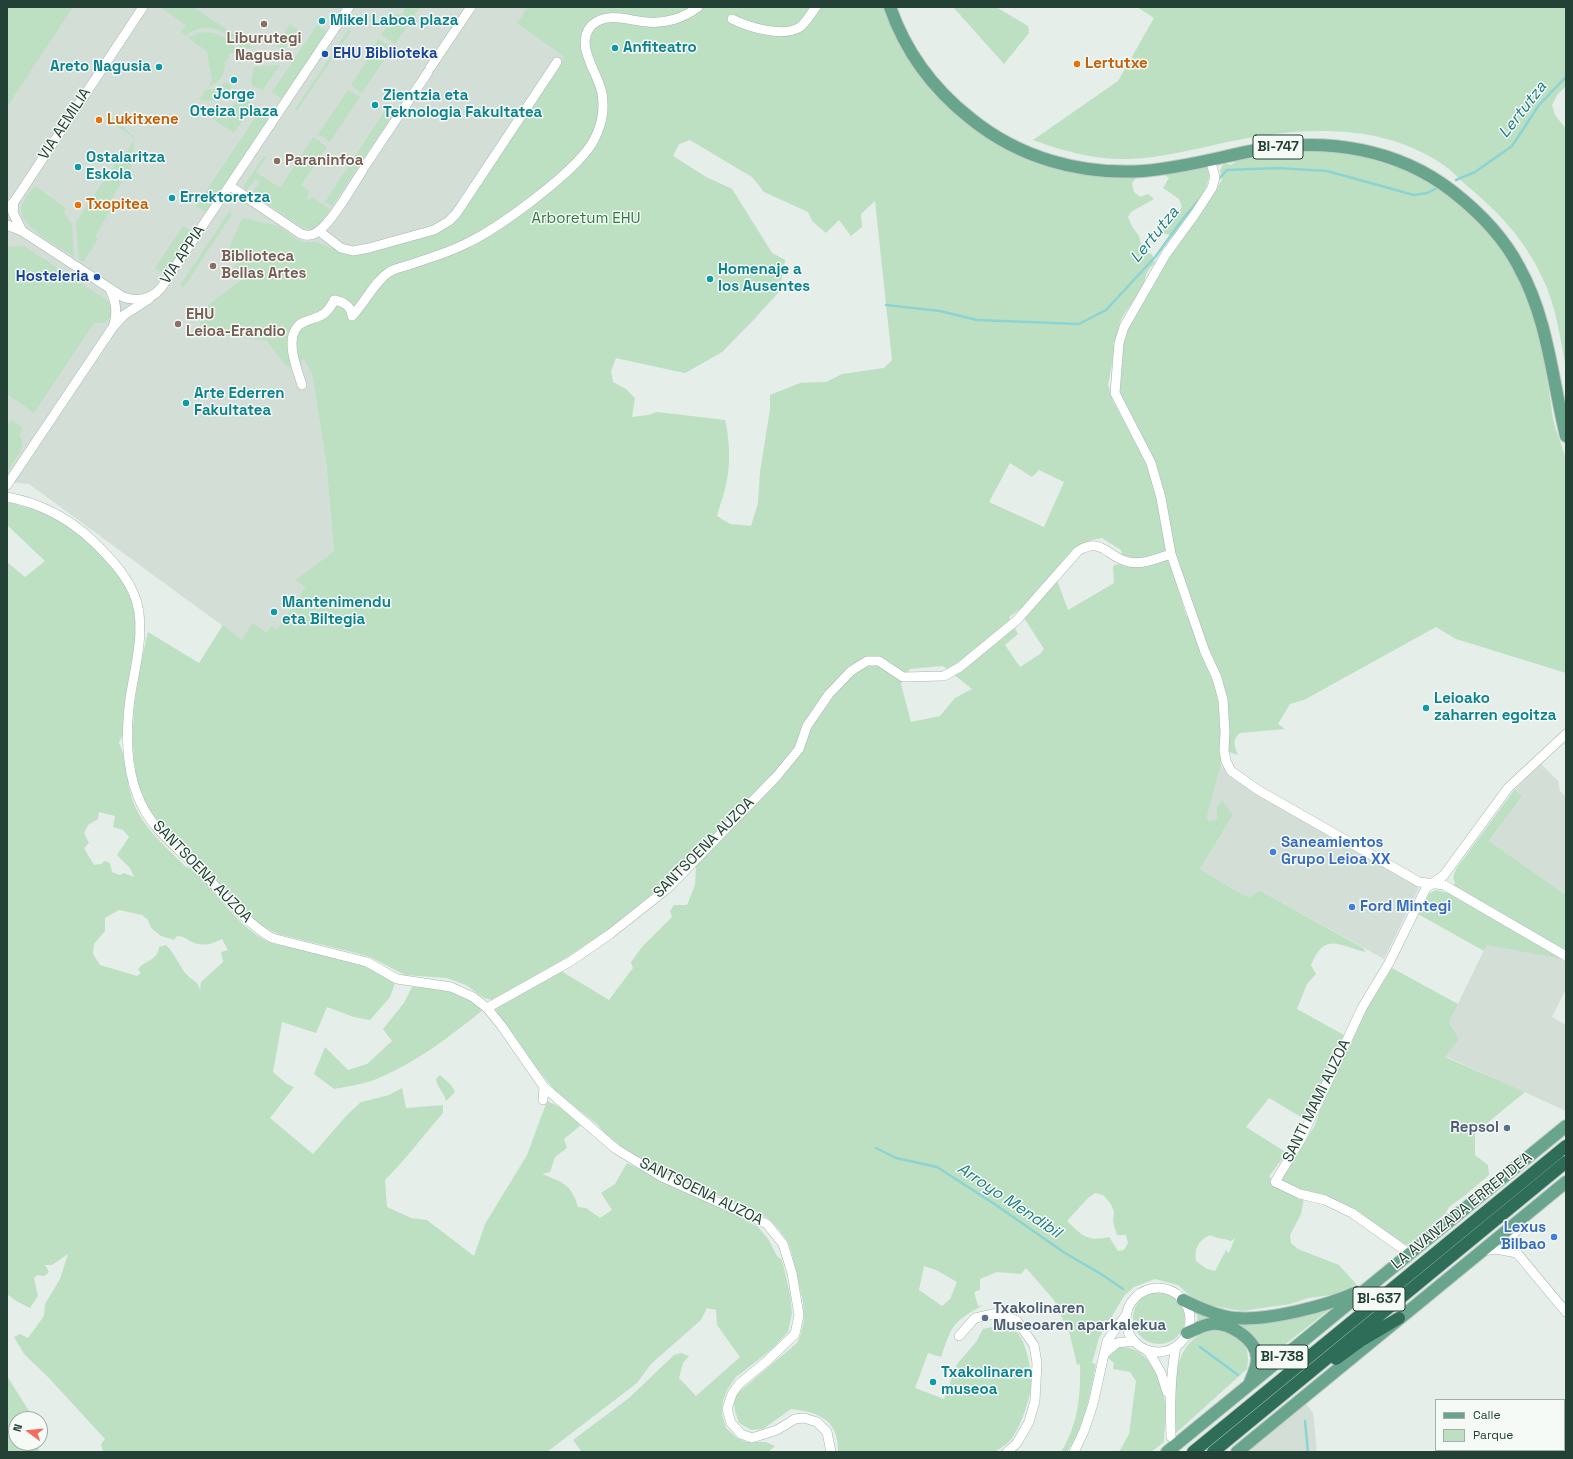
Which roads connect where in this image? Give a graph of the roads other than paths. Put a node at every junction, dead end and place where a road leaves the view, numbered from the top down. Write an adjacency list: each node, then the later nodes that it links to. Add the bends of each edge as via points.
1 (143, 7): 12 (street, VIA AEMILIA)
2 (349, 7): 11 (street, VIA APPIA)
3 (471, 7): 15 (street, via 329,221)
4 (698, 7): 19 (street, via 682,17 663,22 613,18 602,19 592,26 586,34 585,49 602,92 603,108 598,132 586,152 569,170 536,197 478,237 464,245 389,273 352,316 349,307 334,300 333,305 323,314 300,324 294,334 293,352)
5 (816, 7): 8 (street, via 800,27 786,30 750,27)
6 (890, 7): 10 (main road, BI-747, via 898,31 912,56 935,87 986,131 1012,146 1060,164 1099,170 1145,171)
7 (896, 7): 20 (main road, BI-747, via 923,60 962,104 990,127 1009,137 1065,158 1098,163 1139,164 1266,141 1314,137 1361,142 1392,151 1441,175 1491,214 1529,270 1546,310)
8 (732, 19)
9 (557, 62): 15 (street, via 449,221 434,230 354,251 341,248)
10 (1210, 159): 21 (main road, BI-747, via 1283,146 1314,144 1359,149 1390,157 1415,168 1446,187 1486,221 1518,264 1533,293 1545,332); 24 (street, via 1215,177 1212,188 1166,254 1124,327 1119,343 1116,393 1151,463 1161,498)
11 (230, 186): 15 (street, via 301,234 310,235); 17 (street, VIA APPIA)
12 (10, 205): 14 (street, VIA AEMILIA)
13 (7, 225): 14 (street)
14 (22, 230): 16 (street, VIA APPIA)
15 (319, 231)
16 (109, 288): 17 (street, VIA APPIA, via 133,300); 18 (street, via 116,306)
17 (153, 296): 18 (street, via 124,315)
18 (113, 327): 22 (street)
19 (302, 385)
20 (1566, 404)
21 (1566, 436)
22 (7, 485)
23 (7, 497): 28 (street, SANTSOENA AUZOA, via 45,509 70,522 111,558 133,592 139,624 128,717 132,778 144,810 167,840 203,873 246,919 272,938 367,962 407,982 452,987 474,997)
24 (1171, 554): 26 (street, via 1205,652 1217,678 1223,700 1226,761 1231,771 1258,790 1419,882); 28 (street, SANTSOENA AUZOA, via 1143,562 1128,562 1102,547 1088,546 1078,551 1012,625 960,667 944,676 902,676 879,661 867,661 851,671 829,694 807,726 799,749 777,776 668,888 571,961)
25 (1566, 734): 26 (street, SANTI MAMI AUZOA, via 1508,788 1444,875)
26 (1431, 883): 27 (street, via 1444,885); 37 (street, SANTI MAMI AUZOA, via 1362,1008 1300,1141 1276,1182 1300,1194 1325,1200 1352,1213)
27 (1566, 956)
28 (487, 1008): 29 (street, SANTSOENA AUZOA)
29 (544, 1087): 30 (street); 54 (street, SANTSOENA AUZOA, via 616,1149 662,1177 767,1224 783,1244 792,1273 799,1315 795,1334 740,1384 732,1394 727,1409 731,1423 741,1434 752,1438 777,1430 795,1419 804,1418 817,1422 827,1432)
30 (543, 1100)
31 (1566, 1126): 37 (main road, BI-738)
32 (1566, 1146): 58 (highway, LA AVANZADA ERREPIDEA / BI-637)
33 (1566, 1162): 52 (highway, LA AVANZADA ERREPIDEA / BI-637)
34 (1565, 1182): 35 (main road, BI-738); 36 (street, via 1514,1233 1512,1239)
35 (1479, 1252): 36 (street, via 1496,1249); 42 (main road, BI-738)
36 (1517, 1253): 40 (street)
37 (1410, 1254): 38 (main road, BI-738)
38 (1372, 1285): 39 (main road, via 1318,1307 1257,1317 1224,1316); 49 (main road, BI-738)
39 (1183, 1300): 41 (street, via 1165,1288 1154,1288 1136,1297 1129,1305); 43 (street, via 1190,1316)
40 (1566, 1312)
41 (1126, 1315): 45 (street, via 1126,1324); 48 (street, via 1111,1334)
42 (1399, 1318): 52 (highway, via 1362,1340); 53 (main road, BI-738)
43 (1187, 1333): 46 (street); 49 (main road, via 1211,1324 1227,1326 1248,1339 1257,1357)
44 (959, 1336): 55 (street, via 974,1318 998,1313 1017,1321 1034,1345 1038,1363 1035,1401 1029,1422 1017,1443)
45 (1134, 1341): 47 (street); 48 (street, via 1117,1343)
46 (1176, 1346): 47 (street, via 1163,1351); 50 (street)
47 (1148, 1350): 50 (street, via 1161,1373)
48 (1104, 1354): 56 (street, via 1093,1404)
49 (1250, 1383): 57 (main road, BI-738)
50 (1169, 1398): 51 (street)
51 (1171, 1437)
52 (1217, 1448)
53 (1237, 1451)
54 (831, 1452)
55 (1007, 1452)
56 (1074, 1452)
57 (1167, 1452)
58 (1193, 1452)

